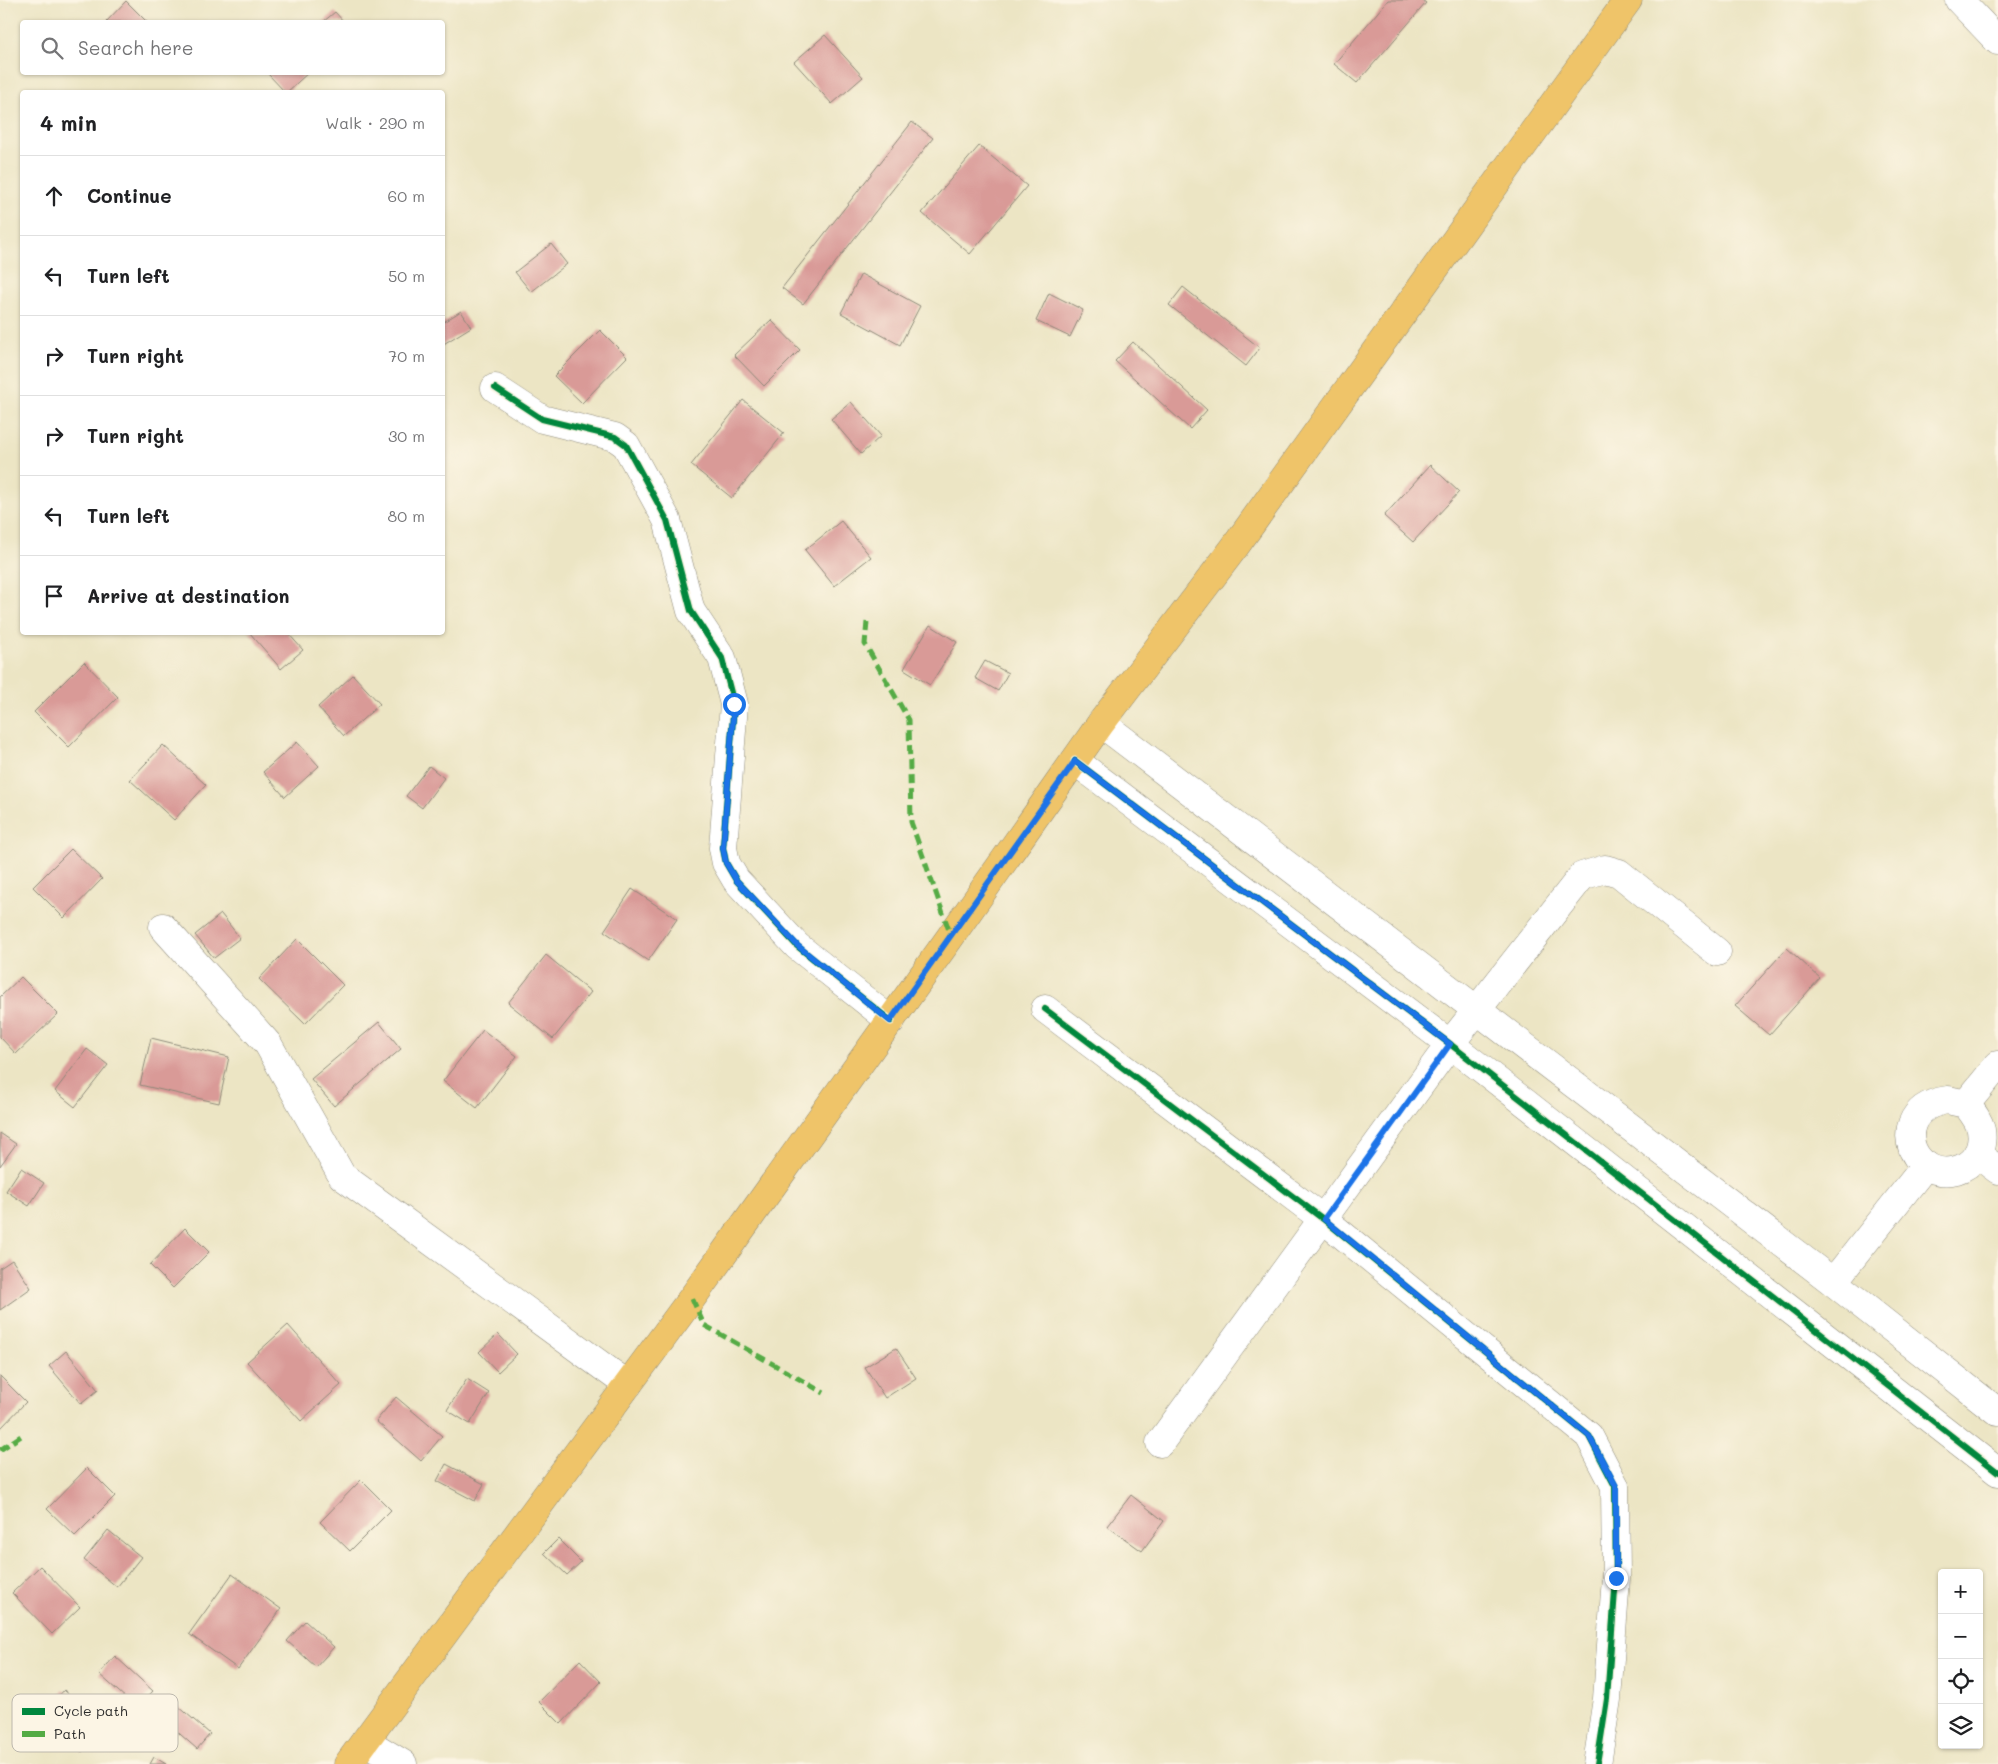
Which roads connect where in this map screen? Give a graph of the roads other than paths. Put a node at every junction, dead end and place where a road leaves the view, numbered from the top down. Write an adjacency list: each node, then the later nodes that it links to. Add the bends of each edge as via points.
1 (1628, 0): 5 (main road, via 1234,548)
2 (1959, 0): 3 (street)
3 (1998, 41)
4 (495, 388): 11 (street, via 542,418 615,437 626,446 667,520 691,611 722,658 734,704 723,848 726,863 736,880 798,946)
5 (1101, 723): 6 (main road); 9 (street)
6 (1075, 761): 11 (main road); 12 (street)
7 (163, 927): 19 (street, via 265,1040 342,1176)
8 (1717, 952): 9 (street, via 1619,873 1605,869 1593,871 1582,876)
9 (1477, 1008): 12 (street); 18 (street)
10 (1045, 1009): 17 (street)
11 (890, 1021): 19 (main road)
12 (1450, 1044): 17 (street); 22 (street)
13 (1998, 1065): 14 (street)
14 (1966, 1104): 15 (street, via 1977,1119); 16 (street, via 1948,1100 1937,1102 1918,1114 1910,1136 1917,1158)
15 (1988, 1162): 16 (street, via 1970,1163 1960,1170 1948,1172)
16 (1926, 1166): 18 (street)
17 (1324, 1219): 21 (street); 26 (street, via 1589,1436 1616,1486 1616,1578 1607,1699)
18 (1834, 1282): 20 (street)
19 (628, 1385): 23 (main road)
20 (1998, 1412)
21 (1160, 1444)
22 (1998, 1472)
23 (365, 1741): 24 (main road); 25 (street)
24 (348, 1764)
25 (402, 1764)
26 (1597, 1764)

